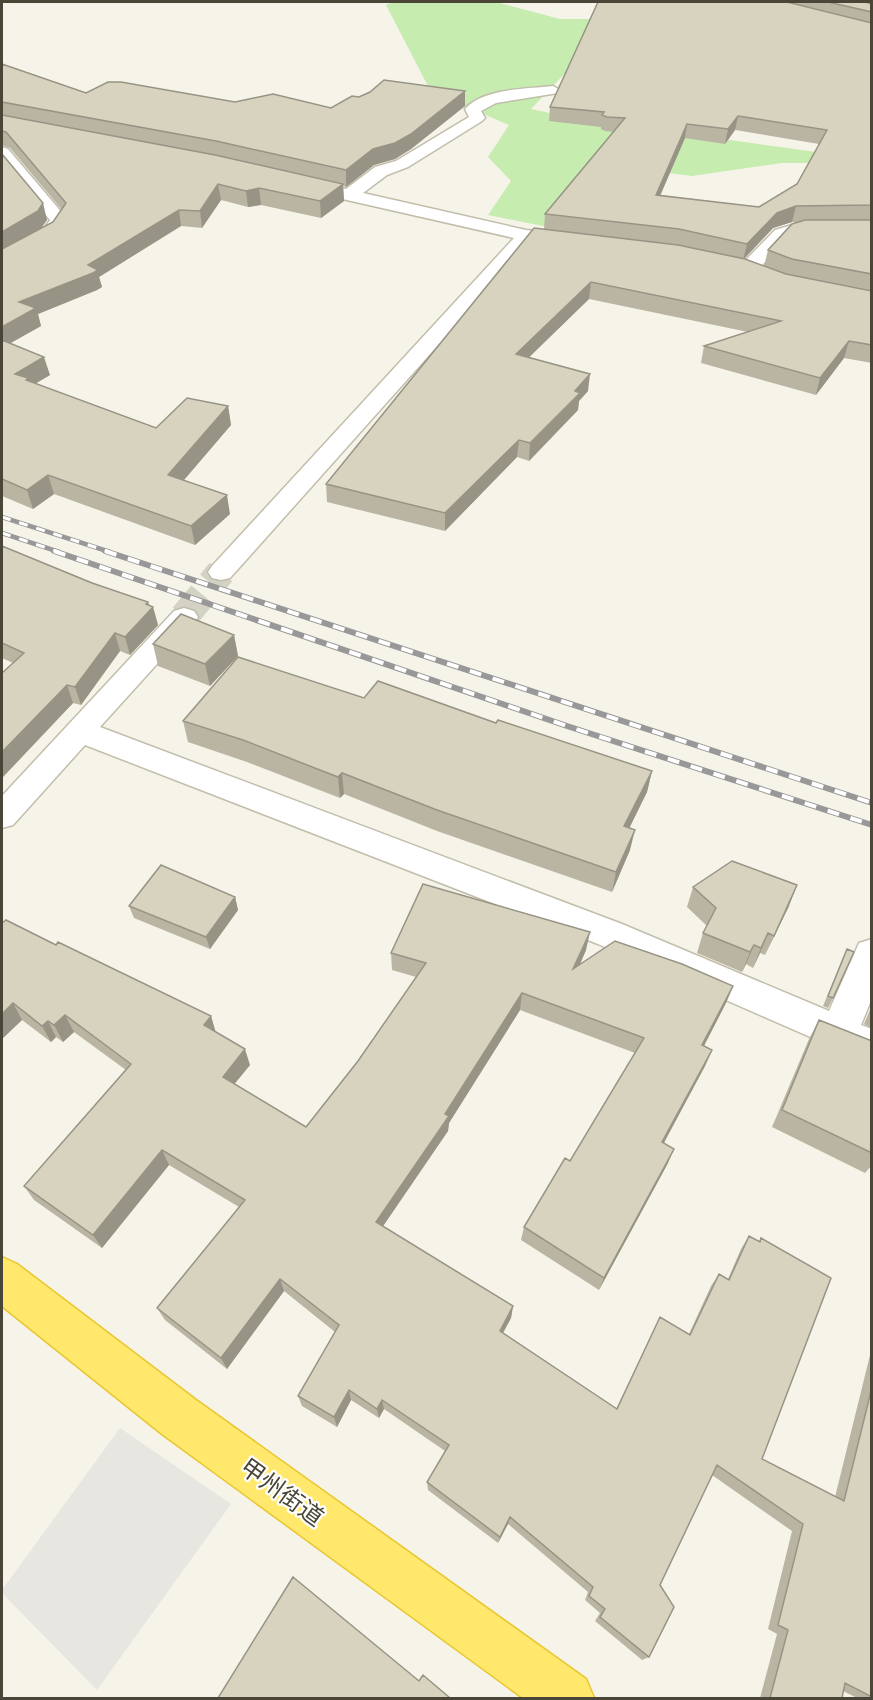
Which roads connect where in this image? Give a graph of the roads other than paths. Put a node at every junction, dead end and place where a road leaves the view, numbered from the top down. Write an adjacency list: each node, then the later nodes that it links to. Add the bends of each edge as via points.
1 (553, 90): 4 (street, via 492,99 473,109 477,118 402,164 381,171)
2 (2, 152): 8 (street, via 59,220 50,233)
3 (288, 181): 4 (street)
4 (349, 195): 6 (street)
5 (872, 228): 10 (street, via 799,228 782,234)
6 (526, 235): 7 (street); 12 (street)
7 (584, 242)
8 (2, 262)
9 (728, 264): 10 (street)
10 (748, 269): 11 (street)
11 (766, 275)
12 (221, 572)
13 (184, 617): 14 (street)
14 (79, 731): 15 (street); 17 (street, via 610,934)
15 (2, 816)
16 (872, 954): 17 (street)
17 (839, 1032): 18 (street)
18 (872, 1047)
19 (2, 1281): 20 (highway, 甲州街道, via 179,1417)
20 (567, 1698)

